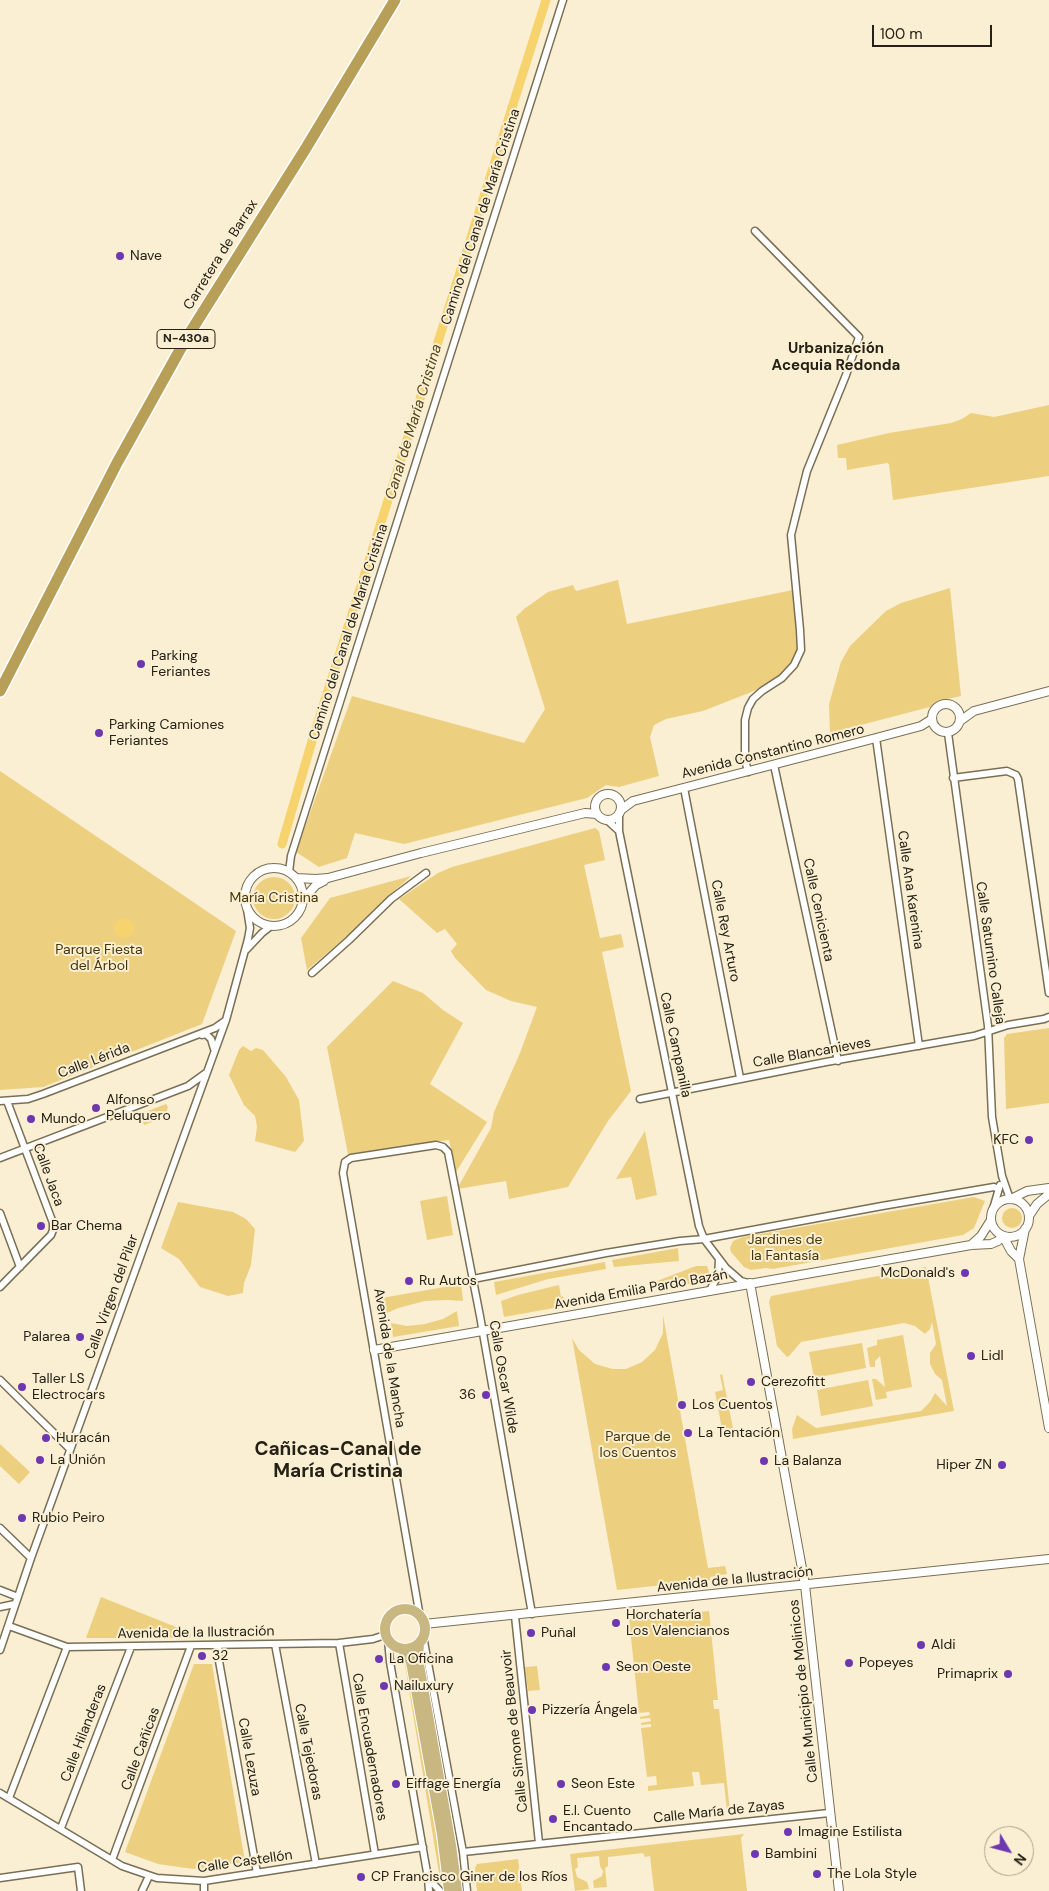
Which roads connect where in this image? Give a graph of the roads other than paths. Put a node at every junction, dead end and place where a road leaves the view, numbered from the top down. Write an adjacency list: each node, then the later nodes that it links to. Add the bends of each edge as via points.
1 (395, 0): 4 (highway, Carretera de Barrax / N-430a, via 186,339 117,463)
2 (563, 0): 24 (street, Camino del Canal de María Cristina, via 296,839)
3 (755, 231): 15 (street, via 859,337 807,470 791,534 801,650 794,665 782,678 762,691 748,708 744,720 744,759)
4 (0, 690)
5 (1049, 691): 7 (street)
6 (958, 710): 7 (street); 8 (street, via 951,705 942,705 934,710); 9 (street)
7 (974, 711): 9 (street)
8 (932, 719): 10 (street, Avenida Constantino Romero); 11 (street)
9 (960, 720): 12 (street, via 956,729)
10 (921, 726): 11 (street, Avenida Constantino Romero); 13 (street, Avenida Constantino Romero)
11 (935, 728): 12 (street)
12 (948, 733): 16 (street, Calle Saturnino Calleja)
13 (876, 738): 14 (street, Avenida Constantino Romero); 38 (street, Calle Ana Karenina)
14 (774, 765): 15 (street, Avenida Constantino Romero); 40 (street, Calle Cenicienta)
15 (748, 772): 17 (street, Avenida Constantino Romero)
16 (953, 778): 33 (street, via 1007,771 1013,772 1018,779); 36 (street, Calle Saturnino Calleja)
17 (684, 788): 19 (street, Avenida Constantino Romero); 42 (street, Calle Rey Arturo)
18 (618, 799): 19 (street, Avenida Constantino Romero); 20 (street); 21 (street, via 606,794 599,798)
19 (630, 801): 20 (street)
20 (620, 812): 22 (street); 23 (street, Calle Campanilla)
21 (593, 813): 22 (street); 27 (street)
22 (607, 820): 23 (street)
23 (619, 831): 44 (street, Calle Campanilla)
24 (289, 872): 26 (street); 29 (street, via 271,867 254,874 245,890)
25 (426, 873): 32 (street, via 391,899)
26 (296, 878): 27 (street); 28 (street, via 302,888)
27 (328, 878): 28 (street)
28 (303, 900): 30 (street, via 292,920)
29 (246, 909): 30 (street, via 255,920); 31 (street, Calle Virgen del Pilar, via 250,928)
30 (271, 926): 31 (street, Calle Virgen del Pilar)
31 (246, 951): 35 (street, Calle Virgen del Pilar)
32 (312, 972)
33 (1049, 993)
34 (1049, 1017): 36 (street, Calle Blancanieves)
35 (226, 1020): 37 (street, Calle Lérida, via 216,1028); 39 (street, Calle Virgen del Pilar)
36 (989, 1030): 38 (street, Calle Blancanieves, via 974,1036); 51 (street, Calle Saturnino Calleja, via 992,1117)
37 (195, 1035): 39 (street, via 206,1034 211,1038); 46 (street, Calle Lérida, via 43,1094)
38 (919, 1046): 40 (street, Calle Blancanieves)
39 (214, 1053): 41 (street, Calle Virgen del Pilar)
40 (838, 1061): 42 (street, Calle Blancanieves)
41 (207, 1072): 43 (street); 47 (street, Calle Virgen del Pilar)
42 (740, 1078): 44 (street, Calle Blancanieves)
43 (188, 1086): 47 (street); 49 (street)
44 (672, 1092): 45 (street, Calle Blancanieves); 62 (street, Calle Campanilla)
45 (640, 1099)
46 (4, 1101): 49 (street, Calle Jaca)
47 (196, 1101): 75 (street, Calle Virgen del Pilar)
48 (443, 1147): 67 (street, Calle Oscar Wilde, via 448,1152); 72 (street, Avenida de la Mancha, via 419,1147 351,1158 345,1162 343,1173)
49 (25, 1148): 50 (street); 66 (street, Calle Jaca, via 53,1230)
50 (0, 1158)
51 (1002, 1176): 53 (street, Calle Saturnino Calleja); 55 (street, Calle Saturnino Calleja)
52 (1049, 1188): 55 (street, via 1027,1191)
53 (999, 1189): 56 (street, Calle Saturnino Calleja); 62 (street, via 994,1187)
54 (1049, 1194): 58 (street)
55 (1011, 1199): 56 (street, via 1001,1201); 58 (street, via 1021,1203)
56 (993, 1209): 59 (street)
57 (0, 1214): 66 (street)
58 (1029, 1216): 60 (street)
59 (991, 1220): 61 (street); 63 (street)
60 (1025, 1229): 61 (street, via 1013,1237); 64 (street)
61 (1002, 1236): 63 (street, Avenida Emilia Pardo Bazán, via 991,1244); 64 (street)
62 (704, 1239): 65 (street, Calle Campanilla); 67 (street, via 614,1252)
63 (971, 1245): 68 (street, Avenida Emilia Pardo Bazán)
64 (1019, 1259): 74 (street)
65 (719, 1260): 68 (street, Calle Campanilla, via 733,1275); 70 (street, via 718,1276)
66 (20, 1267): 69 (street)
67 (473, 1279): 71 (street, Calle Oscar Wilde)
68 (749, 1283): 70 (street, Avenida Emilia Pardo Bazán); 79 (street, Calle Municipio de Molinicos)
69 (0, 1287)
70 (710, 1290): 71 (street, Avenida Emilia Pardo Bazán)
71 (482, 1331): 72 (street, Avenida Emilia Pardo Bazán); 83 (street, Calle Oscar Wilde)
72 (374, 1350): 85 (street, Avenida de la Mancha)
73 (0, 1380): 75 (street)
74 (1049, 1428)
75 (70, 1449): 77 (street, Calle Virgen del Pilar)
76 (0, 1528): 77 (street)
77 (31, 1558): 81 (street, Calle Virgen del Pilar)
78 (1049, 1559): 79 (street, Avenida de la Ilustración)
79 (805, 1585): 83 (street, Avenida de la Ilustración); 99 (street, Calle Municipio de Molinicos)
80 (0, 1590): 81 (street)
81 (17, 1601): 82 (street); 86 (street, Calle Virgen del Pilar)
82 (0, 1607)
83 (532, 1614): 84 (street, Avenida de la Ilustración)
84 (515, 1616): 85 (street, Avenida de la Ilustración); 101 (street, Calle Simone de Beauvoir)
85 (422, 1621): 87 (main road, via 414,1612 398,1611 386,1621); 88 (main road)
86 (9, 1626): 93 (street, Avenida de la Ilustración); 96 (street, Calle Virgen del Pilar)
87 (387, 1637): 90 (street, Avenida de la Ilustración); 95 (main road, via 392,1645); 102 (street)
88 (421, 1639): 95 (main road, via 408,1649); 103 (street); 118 (main road, via 418,1659 452,1844)
89 (275, 1644): 90 (street, Avenida de la Ilustración); 91 (street, Avenida de la Ilustración); 106 (street, Calle Tejedoras)
90 (338, 1644): 104 (street, Calle Encuadernadores)
91 (218, 1645): 92 (street, Avenida de la Ilustración); 107 (street, Calle Lezuza)
92 (191, 1646): 94 (street, Avenida de la Ilustración); 105 (street, Calle Cañicas)
93 (67, 1647): 94 (street, Avenida de la Ilustración); 98 (street)
94 (131, 1647): 100 (street, Calle Hilanderas)
95 (402, 1649): 117 (main road, via 411,1662)
96 (0, 1650)
97 (0, 1793): 98 (street, Calle Castellón)
98 (9, 1798): 100 (street, Calle Castellón)
99 (829, 1812): 101 (street, Calle María de Zayas); 120 (street, Calle Municipio de Molinicos)
100 (61, 1828): 105 (street, Calle Castellón)
101 (539, 1843): 103 (street, Calle María de Zayas)
102 (423, 1847): 104 (street, Calle Castellón); 110 (street)
103 (463, 1852): 119 (street)
104 (375, 1854): 106 (street, Calle Castellón)
105 (112, 1860): 108 (street, Calle Castellón)
106 (316, 1864): 107 (street, Calle Castellón)
107 (257, 1873): 111 (street, Calle Castellón)
108 (149, 1876): 111 (street, Calle Castellón); 113 (street)
109 (0, 1878): 112 (street, via 78,1867)
110 (428, 1878): 115 (street); 116 (street)
111 (204, 1881): 114 (street)
112 (81, 1891)
113 (142, 1891)
114 (204, 1891)
115 (429, 1891)
116 (440, 1891)
117 (449, 1891)
118 (457, 1891)
119 (467, 1891)
120 (839, 1891)

